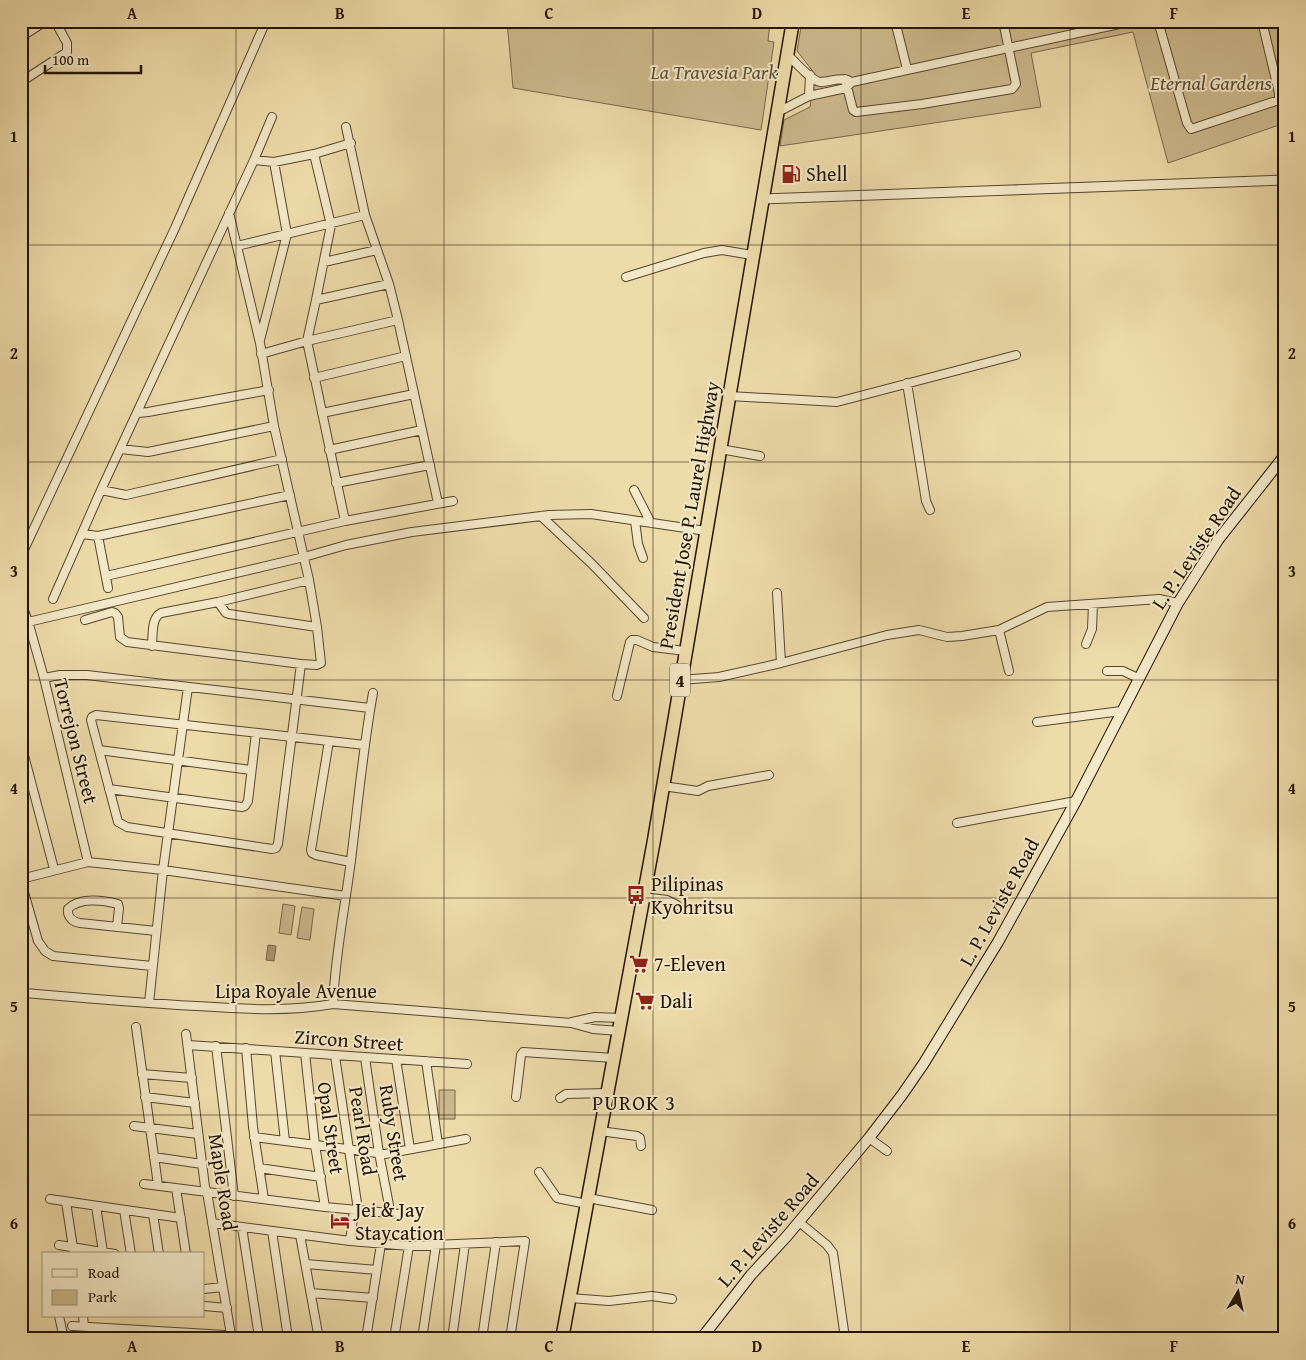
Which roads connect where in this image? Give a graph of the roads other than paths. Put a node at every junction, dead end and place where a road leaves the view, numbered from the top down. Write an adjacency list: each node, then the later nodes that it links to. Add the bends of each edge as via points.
1 (46, 21): 10 (street)
2 (55, 21): 15 (street, via 68,46 67,52)
3 (266, 21): 75 (street, via 175,228)
4 (793, 21): 12 (highway, President Jose P. Laurel Highway / 4)
5 (895, 21): 13 (street)
6 (1003, 21): 11 (street)
7 (1133, 21): 11 (street)
8 (1158, 21): 9 (street, via 1191,129 1279,100)
9 (1262, 21)
10 (21, 38)
11 (1010, 49): 13 (street); 16 (street, via 1016,84 1012,89 856,112 852,110)
12 (787, 54): 14 (street); 18 (highway, President Jose P. Laurel Highway / 4)
13 (907, 69): 16 (street)
14 (810, 75): 16 (street, via 819,82); 17 (street)
15 (21, 82)
16 (848, 83): 17 (street)
17 (809, 96): 18 (street)
18 (776, 113): 26 (highway, President Jose P. Laurel Highway / 4)
19 (272, 117): 23 (street)
20 (346, 127): 21 (street)
21 (351, 144): 22 (street); 28 (street)
22 (314, 154): 24 (street); 29 (street)
23 (254, 160): 24 (street); 27 (street)
24 (274, 162): 30 (street)
25 (1285, 180): 26 (street)
26 (762, 199): 33 (highway, President Jose P. Laurel Highway / 4)
27 (229, 213): 31 (street); 49 (street)
28 (365, 216): 29 (street); 32 (street)
29 (331, 224): 30 (street); 34 (street)
30 (288, 234): 31 (street); 40 (street)
31 (237, 246): 40 (street)
32 (377, 250): 34 (street); 36 (street)
33 (752, 256): 35 (street, via 722,250 704,253); 48 (highway, President Jose P. Laurel Highway / 4)
34 (324, 262): 37 (street)
35 (626, 277)
36 (389, 284): 37 (street); 38 (street)
37 (316, 300): 39 (street)
38 (398, 320): 39 (street); 43 (street)
39 (307, 340): 41 (street); 44 (street)
40 (260, 343): 41 (street)
41 (262, 354): 46 (street)
42 (1016, 355): 45 (street)
43 (406, 356): 44 (street); 47 (street)
44 (314, 378): 50 (street)
45 (906, 383): 48 (street, via 837,402); 66 (street)
46 (269, 390): 49 (street); 51 (street)
47 (414, 394): 50 (street); 52 (street)
48 (729, 396): 53 (highway, President Jose P. Laurel Highway / 4)
49 (138, 413): 54 (street)
50 (322, 413): 55 (street)
51 (274, 426): 54 (street, via 148,452); 58 (street)
52 (422, 430): 55 (street); 59 (street)
53 (720, 448): 57 (street); 71 (highway, President Jose P. Laurel Highway / 4)
54 (120, 449): 61 (street)
55 (329, 450): 60 (street)
56 (1285, 455): 85 (main road, L. P. Leviste Road, via 1218,540)
57 (760, 456)
58 (282, 459): 61 (street, via 126,494); 63 (street)
59 (430, 465): 60 (street); 65 (street)
60 (336, 483): 68 (street)
61 (101, 490): 73 (street)
62 (634, 490): 70 (street)
63 (290, 495): 72 (street); 74 (street)
64 (453, 501): 65 (street)
65 (438, 503): 68 (street)
66 (930, 510)
67 (541, 516): 69 (street, via 591,514); 76 (street, via 412,532); 87 (street)
68 (345, 521): 72 (street)
69 (635, 521): 70 (street); 77 (street)
70 (651, 523): 71 (street)
71 (706, 530): 94 (highway, President Jose P. Laurel Highway / 4)
72 (299, 531): 76 (street); 78 (street)
73 (82, 534): 74 (street); 82 (street)
74 (98, 536): 78 (street)
75 (21, 556)
76 (304, 557): 79 (street); 89 (street)
77 (643, 558)
78 (106, 576): 80 (street)
79 (309, 580): 84 (street); 90 (street)
80 (108, 588)
81 (777, 593): 95 (street)
82 (53, 599)
83 (21, 602): 89 (street, Torrejon Street)
84 (218, 602): 90 (street, via 229,614); 93 (street, via 157,615)
85 (1178, 602): 86 (street, via 1159,599); 100 (main road, L. P. Leviste Road)
86 (1092, 604): 91 (street, via 1047,607); 92 (street, via 1092,629)
87 (644, 618)
88 (85, 620): 93 (street, via 116,613 123,640)
89 (29, 625): 99 (street, Torrejon Street)
90 (317, 627): 96 (street, via 321,664)
91 (999, 630): 95 (street, via 947,637 919,630 887,635); 97 (street)
92 (1086, 644)
93 (152, 646): 96 (street)
94 (685, 650): 101 (highway, President Jose P. Laurel Highway / 4); 104 (street, via 653,647 632,640)
95 (781, 663): 101 (street, via 719,677)
96 (301, 664): 105 (street)
97 (1009, 671)
98 (1107, 671): 100 (street, via 1127,672)
99 (44, 678): 102 (street, via 80,675); 125 (street, Torrejon Street)
100 (1138, 678): 107 (main road, L. P. Leviste Road)
101 (680, 680): 119 (highway, President Jose P. Laurel Highway / 4)
102 (188, 687): 105 (street); 109 (street)
103 (373, 693): 106 (street)
104 (616, 696)
105 (297, 699): 106 (street); 111 (street)
106 (370, 708): 114 (street)
107 (1121, 711): 108 (street); 122 (main road, L. P. Leviste Road)
108 (1037, 722)
109 (184, 725): 110 (street); 115 (street, via 96,715 91,720); 116 (street)
110 (256, 733): 111 (street); 117 (street)
111 (293, 738): 112 (street); 124 (street, via 276,848)
112 (329, 741): 114 (street); 126 (street, via 311,850 316,855)
113 (21, 744): 127 (street)
114 (365, 745): 126 (street)
115 (99, 750): 116 (street); 120 (street)
116 (179, 760): 117 (street); 121 (street)
117 (251, 770): 121 (street, via 245,806)
118 (769, 775): 119 (street, via 700,790)
119 (663, 786): 131 (highway, President Jose P. Laurel Highway / 4)
120 (109, 789): 121 (street); 124 (street, via 118,822 127,827)
121 (174, 798): 124 (street)
122 (1076, 800): 123 (street); 167 (main road, L. P. Leviste Road, via 998,942 924,1063)
123 (957, 823)
124 (168, 834): 128 (street)
125 (88, 862): 127 (street); 128 (street)
126 (351, 862): 130 (street)
127 (54, 869): 129 (street)
128 (163, 870): 130 (street); 134 (street)
129 (21, 880): 135 (street, via 38,941 45,951 53,956)
130 (346, 896): 138 (street)
131 (644, 897): 132 (street, via 667,900); 139 (highway, President Jose P. Laurel Highway / 4)
132 (677, 905)
133 (117, 927): 133 (street, via 75,922 68,909 88,901 118,904); 134 (street)
134 (156, 931): 135 (street)
135 (152, 966): 137 (street)
136 (21, 991): 137 (street, Lipa Royale Avenue)
137 (149, 1003): 138 (street, Lipa Royale Avenue, via 273,1010)
138 (333, 1004): 140 (street, Lipa Royale Avenue)
139 (621, 1018): 140 (street, Lipa Royale Avenue, via 595,1017); 142 (highway, President Jose P. Laurel Highway / 4)
140 (570, 1023): 142 (street, Lipa Royale Avenue, via 593,1030)
141 (136, 1028): 155 (street)
142 (619, 1032): 151 (highway, President Jose P. Laurel Highway / 4)
143 (186, 1034): 144 (street, Maple Road)
144 (188, 1045): 145 (street, Zircon Street); 156 (street, Maple Road)
145 (216, 1046): 146 (street, Zircon Street); 186 (street)
146 (246, 1048): 147 (street, Zircon Street); 166 (street)
147 (275, 1051): 148 (street, Zircon Street); 169 (street)
148 (305, 1053): 149 (street, Zircon Street); 171 (street, Opal Street)
149 (335, 1056): 150 (street, Zircon Street); 174 (street, Pearl Road)
150 (365, 1058): 152 (street, Zircon Street); 176 (street, Ruby Street)
151 (614, 1058): 157 (highway, President Jose P. Laurel Highway / 4); 159 (street, via 523,1052)
152 (396, 1059): 153 (street, Zircon Street); 173 (street)
153 (426, 1061): 154 (street, Zircon Street); 170 (street)
154 (467, 1064)
155 (142, 1074): 156 (street); 158 (street)
156 (192, 1078): 161 (street, Maple Road)
157 (608, 1093): 160 (street, via 566,1094); 164 (highway, President Jose P. Laurel Highway / 4)
158 (145, 1097): 161 (street); 163 (street)
159 (516, 1098)
160 (560, 1098)
161 (195, 1103): 165 (street, Maple Road)
162 (134, 1126): 163 (street)
163 (149, 1128): 165 (street); 177 (street)
164 (600, 1132): 172 (street, via 636,1136 640,1138); 189 (highway, President Jose P. Laurel Highway / 4)
165 (198, 1134): 178 (street, Maple Road)
166 (254, 1138): 169 (street); 179 (street)
167 (869, 1138): 175 (street); 200 (main road, L. P. Leviste Road)
168 (466, 1139): 170 (street)
169 (285, 1141): 171 (street)
170 (438, 1144): 173 (street)
171 (315, 1145): 174 (street); 181 (street, Opal Street)
172 (641, 1146)
173 (410, 1149): 176 (street)
174 (348, 1150): 176 (street); 194 (street, Pearl Road, via 358,1203)
175 (887, 1151)
176 (379, 1153): 196 (street, Ruby Street)
177 (154, 1158): 178 (street); 183 (street)
178 (202, 1164): 185 (street, Maple Road)
179 (259, 1168): 181 (street); 188 (street)
180 (539, 1172): 189 (street, via 557,1198)
181 (321, 1177): 192 (street, Opal Street)
182 (144, 1184): 183 (street)
183 (158, 1185): 184 (street)
184 (176, 1188): 185 (street); 199 (street)
185 (207, 1192): 186 (street); 201 (street, Maple Road)
186 (234, 1196): 188 (street)
187 (50, 1199): 190 (street)
188 (264, 1199): 192 (street)
189 (588, 1201): 195 (street); 223 (highway, President Jose P. Laurel Highway / 4)
190 (66, 1202): 191 (street); 212 (street)
191 (96, 1206): 193 (street); 213 (street)
192 (325, 1207): 194 (street)
193 (124, 1210): 197 (street); 214 (street)
194 (355, 1210): 196 (street); 205 (street, Pearl Road)
195 (652, 1210)
196 (389, 1213): 198 (street)
197 (153, 1214): 199 (street); 215 (street)
198 (400, 1214)
199 (181, 1218): 216 (street)
200 (799, 1222): 234 (street, via 833,1253); 245 (main road, L. P. Leviste Road, via 751,1275)
201 (212, 1223): 202 (street); 219 (street, Maple Road)
202 (242, 1227): 203 (street); 232 (street)
203 (272, 1232): 204 (street); 233 (street)
204 (300, 1235): 205 (street); 217 (street)
205 (350, 1242): 207 (street)
206 (496, 1242): 208 (street); 242 (street); 243 (street, via 526,1241)
207 (381, 1244): 211 (street); 218 (street)
208 (464, 1244): 210 (street); 241 (street)
209 (59, 1245): 212 (street)
210 (436, 1245): 211 (street); 240 (street)
211 (409, 1246): 239 (street)
212 (73, 1250): 213 (street)
213 (104, 1252)
214 (131, 1252)
215 (159, 1252)
216 (186, 1252)
217 (306, 1264): 218 (street); 221 (street)
218 (377, 1270): 222 (street)
219 (223, 1287): 220 (street); 226 (street, Maple Road)
220 (205, 1289)
221 (311, 1293): 222 (street); 237 (street)
222 (372, 1298): 238 (street)
223 (570, 1298): 224 (street, via 609,1301 652,1296); 244 (highway, President Jose P. Laurel Highway / 4)
224 (672, 1298)
225 (205, 1306): 226 (street)
226 (227, 1308): 231 (street, Maple Road)
227 (60, 1318): 235 (street)
228 (83, 1318): 230 (street)
229 (72, 1326): 230 (street)
230 (84, 1326): 231 (street)
231 (231, 1335): 232 (street)
232 (260, 1337): 233 (street)
233 (288, 1338): 236 (street)
234 (845, 1338)
235 (64, 1339)
236 (296, 1339)
237 (319, 1339)
238 (366, 1339)
239 (394, 1339)
240 (422, 1339)
241 (452, 1339)
242 (482, 1339)
243 (510, 1339)
244 (562, 1339)
245 (701, 1339)

